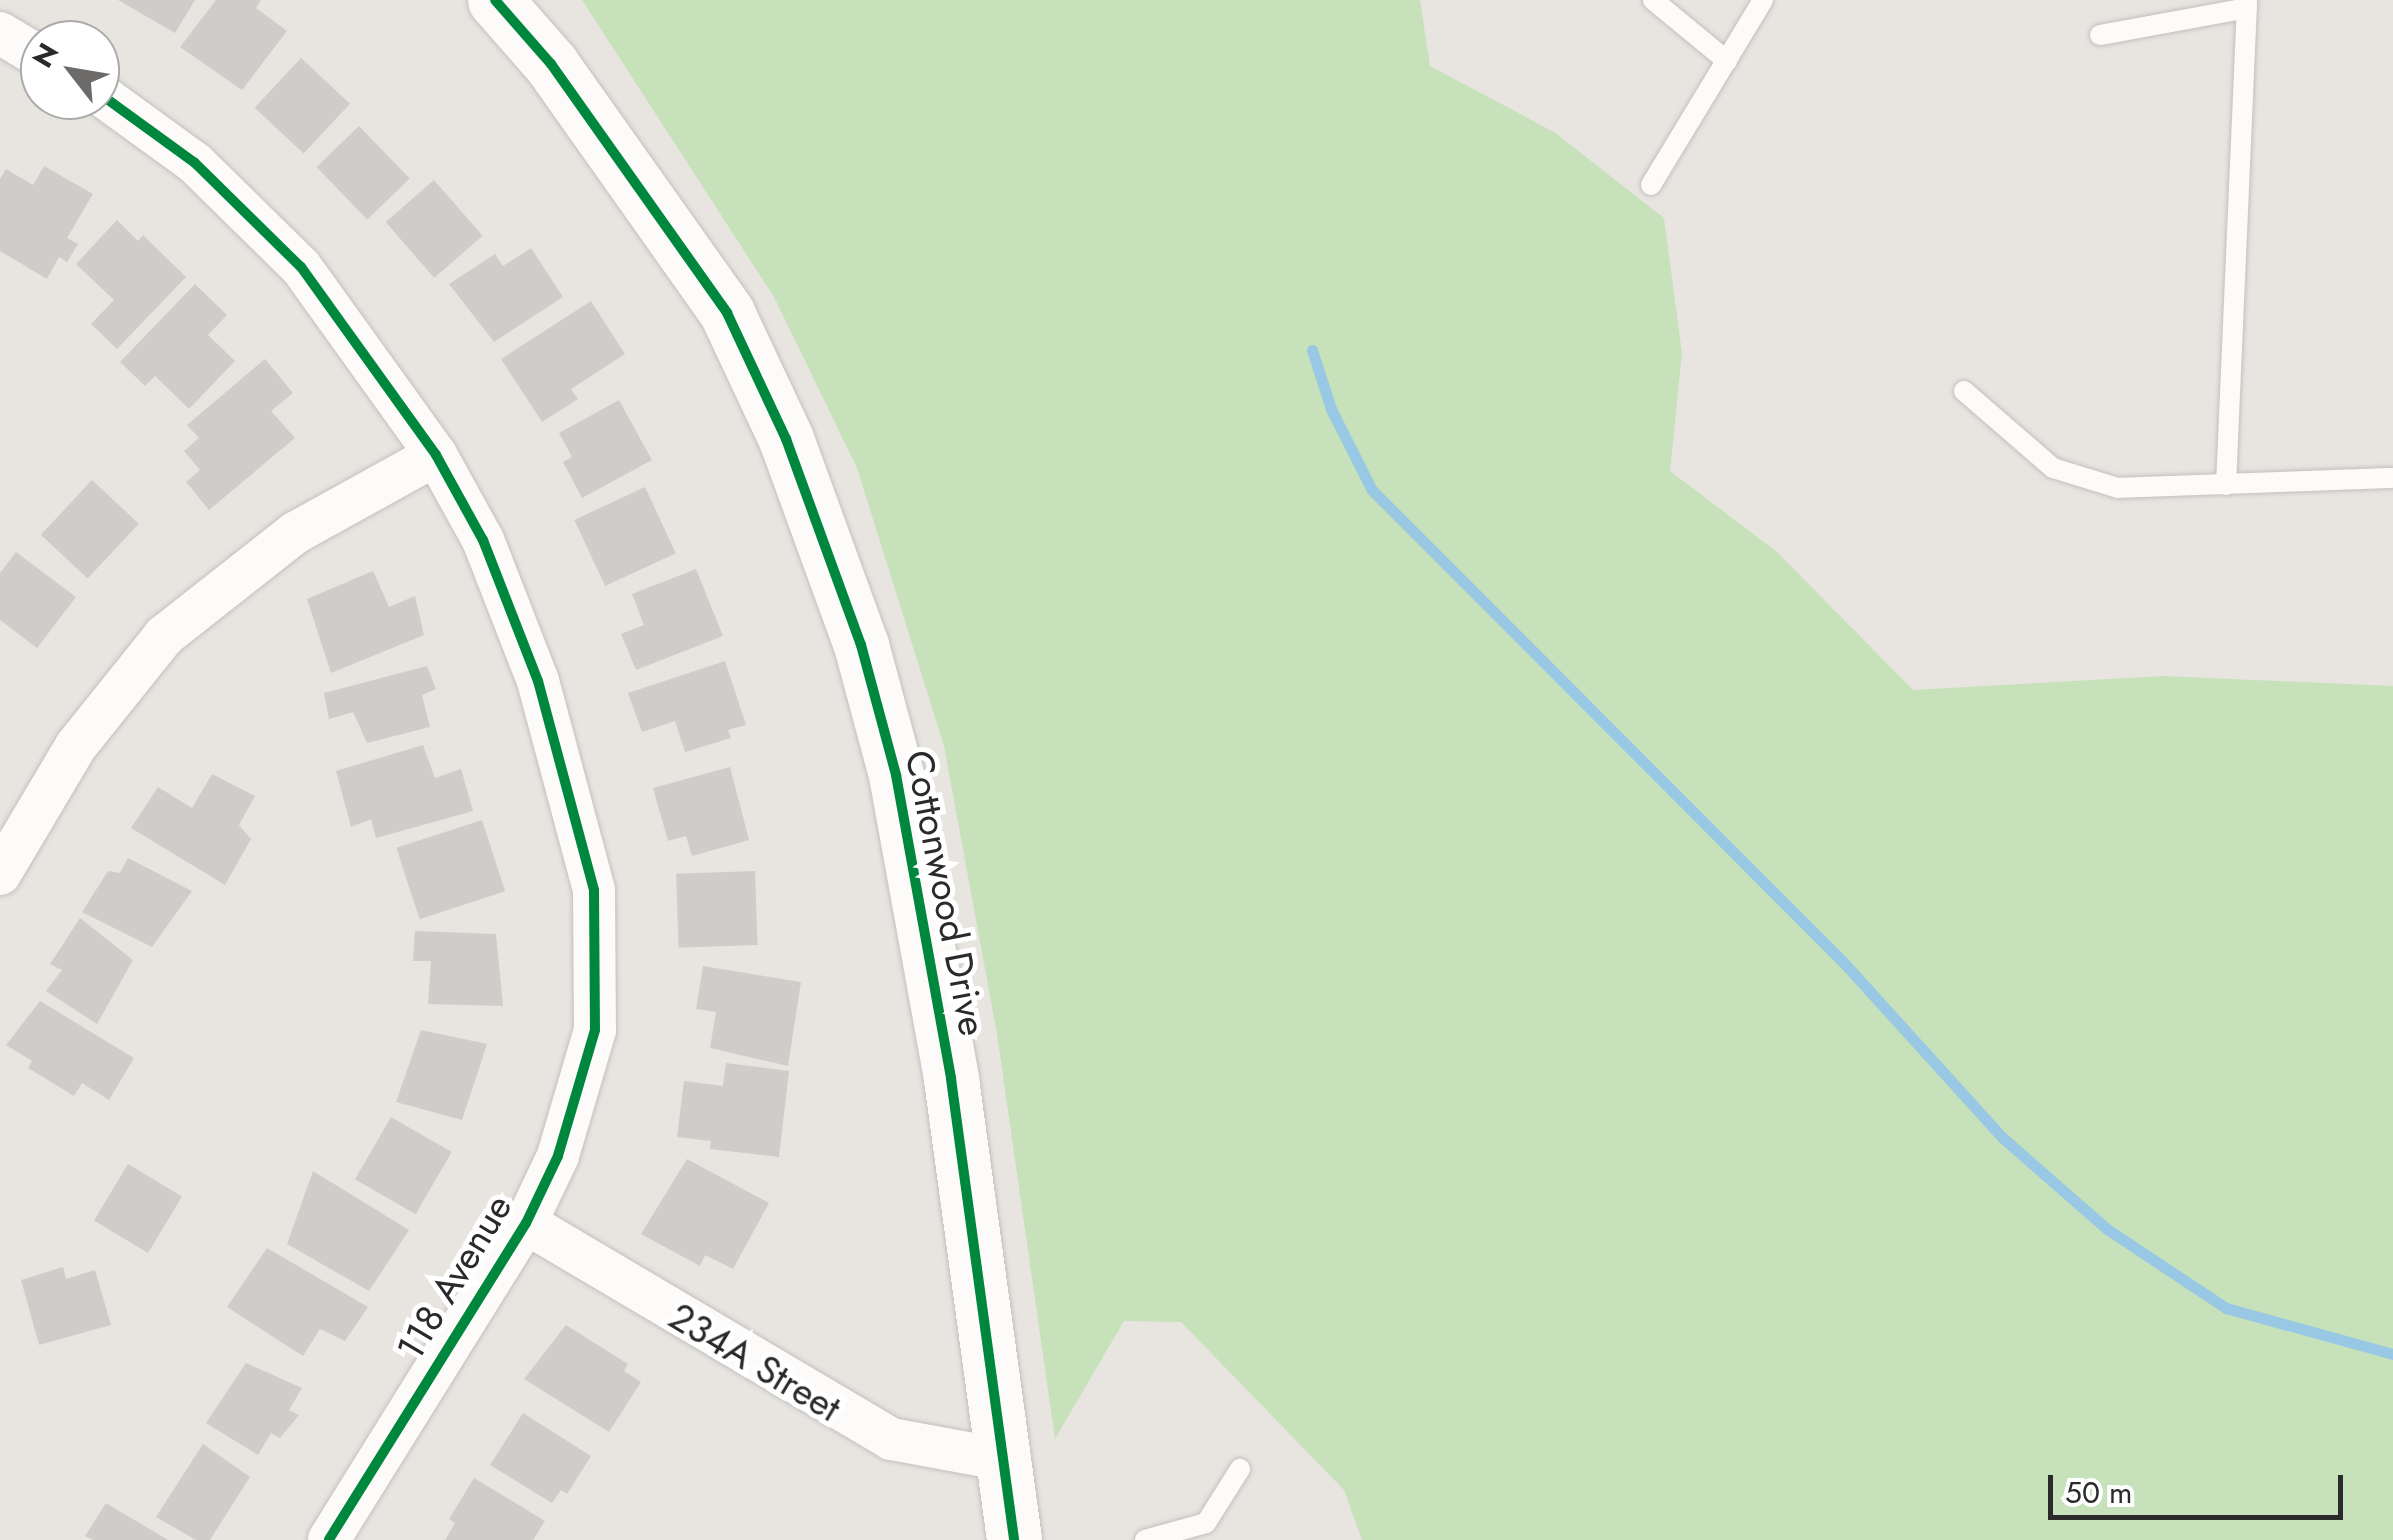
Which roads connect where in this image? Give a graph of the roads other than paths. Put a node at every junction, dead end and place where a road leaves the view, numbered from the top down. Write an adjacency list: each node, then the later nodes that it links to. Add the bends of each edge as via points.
1 (495, 0): 15 (street, Cottonwood Drive, via 551,64 727,313 786,439 855,626 896,775 951,1080)
2 (1653, 0): 6 (lane)
3 (1764, 0): 6 (lane)
4 (2247, 4): 5 (lane); 12 (lane)
5 (2100, 35)
6 (1727, 61): 8 (lane)
7 (120, 109): 10 (street, 118 Avenue, via 195,163 301,267)
8 (1650, 185)
9 (1964, 391): 12 (lane, via 2052,468 2118,488)
10 (436, 454): 13 (street, via 294,533 164,636 76,746); 14 (street, 118 Avenue, via 512,611 575,806 594,890 595,1030 577,1108)
11 (2393, 478): 12 (lane)
12 (2226, 484)
13 (0, 874)
14 (526, 1223): 15 (street, 234A Street, via 879,1433 934,1452); 18 (street, 118 Avenue)
15 (1000, 1459): 19 (street, Cottonwood Drive)
16 (1240, 1469): 17 (lane)
17 (1208, 1532): 20 (lane)
18 (329, 1540)
19 (1014, 1540)
20 (1146, 1540)

